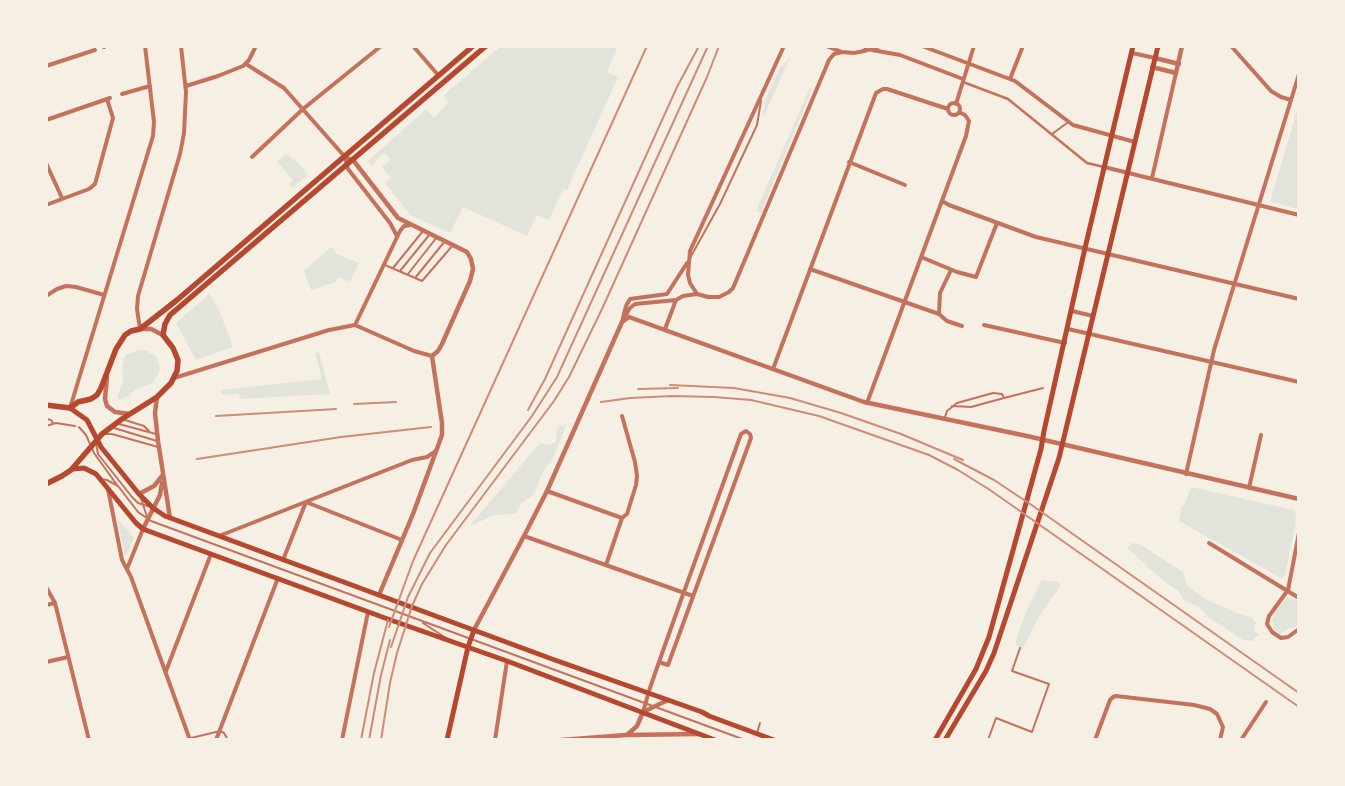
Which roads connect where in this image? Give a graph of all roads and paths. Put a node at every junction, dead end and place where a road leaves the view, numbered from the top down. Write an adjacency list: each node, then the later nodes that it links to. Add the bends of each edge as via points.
1 (145, 46): 35 (street)
2 (181, 46): 36 (street)
3 (256, 46): 25 (street)
4 (381, 46): 42 (street)
5 (413, 46): 32 (street)
6 (473, 46): 32 (main road)
7 (486, 46): 52 (main road)
8 (784, 46): 39 (street)
9 (826, 46): 22 (street)
10 (868, 46): 21 (street)
11 (880, 46): 20 (street)
12 (922, 46): 26 (street)
13 (974, 46): 26 (street)
14 (1023, 46): 33 (street)
15 (1133, 46): 23 (main road)
16 (1158, 46): 24 (main road)
17 (1182, 46): 27 (street)
18 (1231, 46): 40 (street, via 1271,91)
19 (95, 50): 28 (street)
20 (872, 50): 21 (street); 34 (street, via 900,55)
21 (864, 51): 22 (street)
22 (842, 52): 85 (street, via 829,60 733,288 715,298)
23 (1132, 52): 24 (street); 48 (main road)
24 (1155, 58): 27 (street); 29 (main road)
25 (246, 64): 36 (street); 42 (street, via 278,83)
26 (968, 64): 33 (street); 34 (street)
27 (1179, 64): 30 (street)
28 (46, 66)
29 (1152, 68): 30 (street); 49 (main road)
30 (1176, 73): 58 (street)
31 (1299, 74): 37 (street)
32 (439, 76): 51 (main road)
33 (1010, 79): 46 (street, via 1028,89)
34 (963, 81): 41 (street); 47 (street, via 1008,98)
35 (150, 86): 38 (street); 86 (street, via 153,136)
36 (186, 86): 98 (street, via 183,141 138,296)
37 (1296, 89): 40 (street)
38 (122, 94)
39 (761, 94): 76 (street, via 694,241); 76 (lane, via 757,125 720,204)
40 (1291, 100): 62 (street)
41 (956, 104): 43 (street, via 950,104); 44 (street)
42 (303, 109): 50 (street); 51 (street)
43 (948, 110): 44 (street, via 953,115); 54 (street, via 887,89 878,91)
44 (959, 112): 61 (street, via 968,118 969,124)
45 (46, 120): 60 (street, via 108,99 113,118 95,184)
46 (1067, 123): 47 (lane); 48 (street)
47 (1052, 134): 56 (street, via 1087,163)
48 (1112, 136): 49 (street); 56 (main road)
49 (1135, 142): 57 (main road)
50 (252, 157)
51 (345, 157): 52 (street); 55 (street); 98 (main road)
52 (353, 160): 55 (main road); 66 (street, via 397,217)
53 (46, 162): 60 (street)
54 (849, 162): 59 (street); 79 (street)
55 (346, 166): 69 (street); 101 (main road, via 170,316)
56 (1104, 167): 57 (street); 73 (main road)
57 (1128, 172): 58 (street); 74 (main road)
58 (1152, 178): 62 (street)
59 (906, 185)
60 (62, 198): 63 (street)
61 (942, 201): 65 (street); 75 (street)
62 (1258, 204): 64 (street); 84 (street)
63 (46, 205)
64 (1299, 215)
65 (997, 223): 73 (street, via 1036,237); 80 (street, via 976,277)
66 (411, 225): 67 (street); 69 (street, via 402,227)
67 (423, 231): 68 (street); 78 (lane)
68 (430, 234): 70 (street); 81 (lane)
69 (397, 236): 77 (street)
70 (437, 238): 71 (street); 82 (lane)
71 (445, 241): 72 (street); 83 (lane)
72 (453, 245): 83 (lane, via 422,281); 104 (street, via 469,254 473,274 441,347)
73 (1085, 248): 74 (street); 91 (main road)
74 (1108, 254): 84 (street); 93 (main road)
75 (921, 257): 80 (street); 90 (street)
76 (688, 261): 85 (street, via 688,278); 94 (street, via 667,294 630,299)
77 (384, 264): 78 (lane); 95 (street)
78 (393, 268): 81 (lane)
79 (810, 269): 90 (street); 106 (street)
80 (951, 270): 92 (street, via 940,292)
81 (400, 271): 82 (lane)
82 (408, 274): 83 (lane)
83 (415, 278)
84 (1234, 284): 88 (street); 105 (street)
85 (697, 294): 89 (street)
86 (104, 295): 87 (street, via 66,286); 116 (street)
87 (46, 296)
88 (1299, 299)
89 (676, 300): 94 (street, via 634,305); 99 (street)
90 (905, 302): 92 (street); 113 (street)
91 (1072, 311): 93 (street); 100 (main road)
92 (939, 314): 97 (street, via 947,321)
93 (1093, 316): 102 (main road)
94 (622, 322): 99 (street, via 631,317); 146 (street)
95 (355, 325): 104 (street, via 414,352); 108 (street, via 329,330)
96 (984, 325): 103 (street)
97 (962, 326)
98 (140, 328): 101 (street); 107 (main road, via 122,338)
99 (664, 329): 106 (street)
100 (1068, 329): 102 (street); 103 (main road)
101 (162, 334): 108 (main road, via 177,357)
102 (1088, 334): 105 (street); 134 (main road)
103 (1065, 343): 132 (main road)
104 (432, 356): 137 (street, via 442,425)
105 (1211, 362): 109 (street); 140 (street)
106 (773, 369): 113 (street)
107 (107, 371): 116 (main road, via 97,395); 117 (street, via 106,404 112,411)
108 (174, 378): 111 (main road)
109 (1299, 382)
110 (1043, 388): 112 (lane)
111 (158, 397): 117 (main road); 129 (street, via 155,410)
112 (1004, 398): 115 (lane, via 971,407); 115 (lane, via 1002,394 993,393)
113 (867, 403): 120 (street)
114 (46, 405): 116 (main road)
115 (952, 406): 120 (lane)
116 (70, 408): 131 (main road, via 87,420)
117 (130, 414): 121 (main road)
118 (622, 416): 153 (street, via 637,476 631,503)
119 (46, 419): 122 (lane)
120 (945, 419): 132 (street)
121 (120, 421): 126 (main road); 127 (lane); 127 (lane, via 144,426)
122 (54, 423): 123 (lane); 124 (lane)
123 (46, 426)
124 (75, 426)
125 (79, 427): 135 (lane)
126 (111, 427): 128 (main road); 133 (lane)
127 (150, 433): 129 (lane)
128 (102, 434): 131 (main road); 136 (lane)
129 (157, 435): 133 (street)
130 (1261, 435): 145 (street)
131 (96, 440): 135 (main road); 147 (main road); 150 (lane, via 98,454 134,499)
132 (1043, 440): 134 (street); 212 (main road, via 984,651)
133 (158, 441): 136 (street)
134 (1062, 445): 140 (street); 213 (main road, via 994,653)
135 (91, 446): 138 (main road); 143 (lane)
136 (159, 448): 139 (street)
137 (436, 451): 149 (street); 159 (street)
138 (71, 470): 141 (main road, via 86,469); 142 (main road)
139 (163, 474): 147 (street, via 154,486); 151 (street, via 161,492); 152 (street)
140 (1186, 474): 145 (street)
141 (101, 479): 143 (lane); 144 (main road)
142 (46, 484)
143 (118, 486): 154 (lane)
144 (108, 488): 155 (main road); 164 (street, via 118,545)
145 (1249, 488): 148 (street)
146 (547, 491): 153 (street); 158 (street)
147 (139, 494): 150 (lane); 151 (main road)
148 (1299, 499)
149 (306, 502): 157 (street); 159 (street); 162 (street)
150 (143, 505): 151 (lane); 154 (lane)
151 (153, 508): 152 (main road); 154 (street)
152 (170, 518): 157 (main road)
153 (622, 518): 163 (street)
154 (147, 520): 155 (street); 175 (lane)
155 (143, 529): 161 (main road); 164 (street)
156 (1299, 533): 167 (street)
157 (219, 536): 162 (main road)
158 (524, 536): 163 (street); 176 (street)
159 (402, 540): 169 (street)
160 (1209, 543): 167 (street)
161 (211, 554): 165 (main road); 186 (street)
162 (283, 560): 169 (main road)
163 (606, 565): 168 (street)
164 (127, 569): 186 (street)
165 (278, 578): 174 (main road); 195 (street)
166 (46, 587): 172 (street)
167 (1288, 590): 171 (street); 177 (street, via 1269,616 1267,626 1283,638)
168 (683, 593): 170 (street); 170 (street, via 741,434 746,431 750,438); 185 (street)
169 (379, 595): 176 (main road)
170 (693, 596): 185 (street, via 668,666)
171 (1299, 598)
172 (55, 603): 173 (street); 182 (street)
173 (46, 606)
174 (368, 612): 179 (main road); 205 (street)
175 (418, 621): 178 (lane); 179 (lane)
176 (474, 630): 178 (main road); 187 (main road)
177 (1299, 630)
178 (471, 639): 180 (main road); 190 (lane)
179 (454, 642): 180 (main road)
180 (468, 647): 183 (main road); 206 (main road)
181 (1020, 648): 214 (lane, via 1012,671 1049,684 1032,732 996,718)
182 (68, 657): 184 (street); 202 (street)
183 (507, 661): 192 (main road); 207 (street)
184 (46, 662)
185 (659, 662): 187 (street)
186 (166, 671): 200 (street)
187 (649, 693): 188 (main road); 190 (street)
188 (668, 700): 191 (street); 197 (main road)
189 (1266, 702): 217 (street)
190 (646, 704): 191 (lane); 192 (street)
191 (653, 706): 192 (street); 193 (street); 210 (lane)
192 (643, 712): 193 (main road); 198 (street, via 637,726)
193 (657, 717): 196 (main road)
194 (760, 723): 197 (lane)
195 (220, 731): 200 (lane); 203 (street); 204 (lane)
196 (700, 734): 199 (street); 209 (main road)
197 (757, 734): 211 (main road)
198 (626, 735): 199 (street); 201 (street)
199 (656, 738)
200 (190, 739)
201 (590, 739): 208 (street)
202 (89, 740)
203 (216, 740)
204 (228, 740)
205 (342, 740)
206 (447, 740)
207 (495, 740)
208 (561, 740)
209 (715, 740)
210 (745, 740)
211 (774, 740)
212 (935, 740)
213 (946, 740)
214 (988, 740)
215 (1095, 740): 216 (street, via 1110,700 1116,696 1210,708 1223,727)
216 (1220, 740)
217 (1241, 740)

